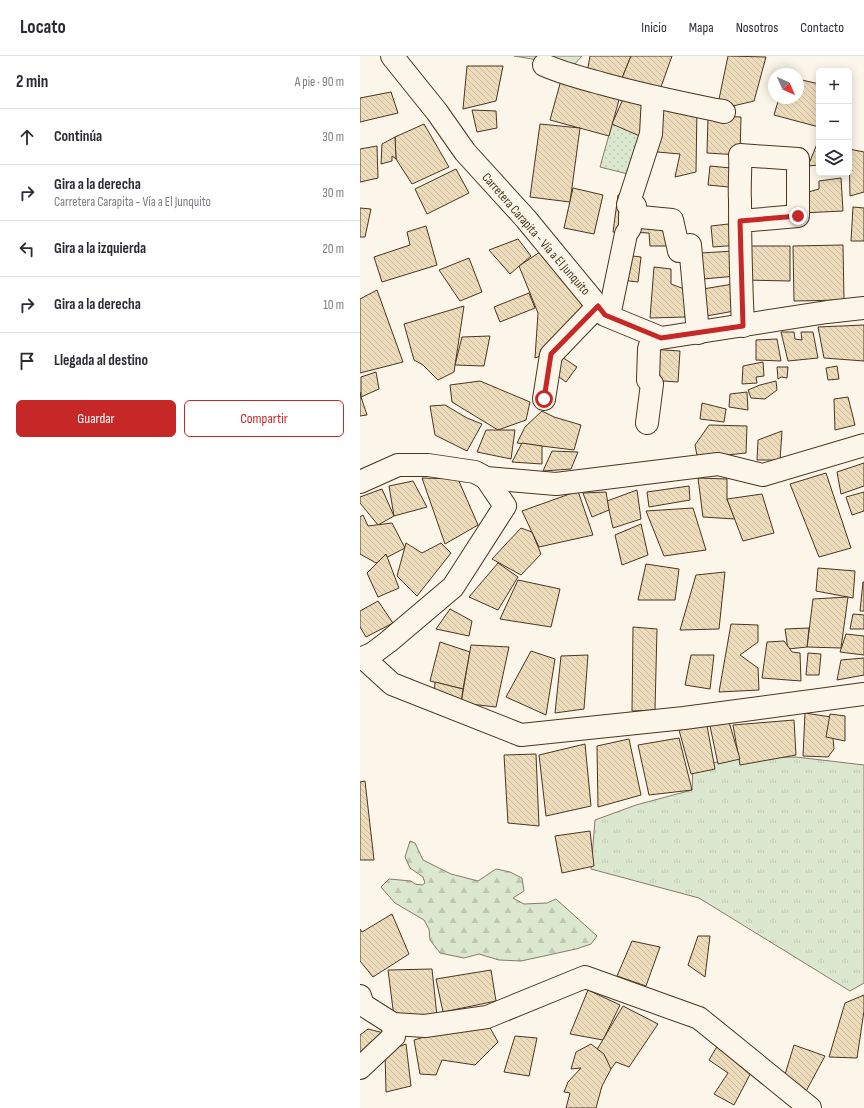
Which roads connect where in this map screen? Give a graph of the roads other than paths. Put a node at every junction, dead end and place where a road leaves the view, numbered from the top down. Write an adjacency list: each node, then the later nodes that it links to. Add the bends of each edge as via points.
1 (392, 56): 8 (street, Carretera Carapita - Vía a El Junquito, via 465,152)
2 (544, 64): 3 (street, via 563,73)
3 (653, 97): 4 (street); 5 (street, via 651,134 628,205 635,206)
4 (716, 110)
5 (630, 216): 8 (street, via 630,228); 10 (street, via 672,220 678,250 690,245)
6 (740, 221): 9 (street)
7 (864, 308): 9 (street, Carretera Carapita - Vía a El Junquito)
8 (603, 311): 11 (street, Carretera Carapita - Vía a El Junquito); 12 (street, via 551,354)
9 (743, 326): 10 (street, Carretera Carapita - Vía a El Junquito)
10 (698, 333): 11 (street, Carretera Carapita - Vía a El Junquito, via 661,338)
11 (653, 336): 13 (street, via 648,380 652,384)
12 (544, 399)
13 (647, 423)
14 (864, 445): 15 (street, via 764,475 718,464 556,484)
15 (486, 478): 16 (street, via 475,472 428,465 398,465); 17 (street, via 505,506 453,587 388,642)
16 (360, 482)
17 (366, 656): 18 (street, via 369,663 392,684 521,735 684,718)
18 (864, 694)
19 (360, 996): 20 (street, via 362,1006)
20 (393, 1024): 21 (street, via 394,1036); 22 (street, via 425,1026 487,1017 585,977 699,1018)
21 (360, 1068)
22 (810, 1108)

